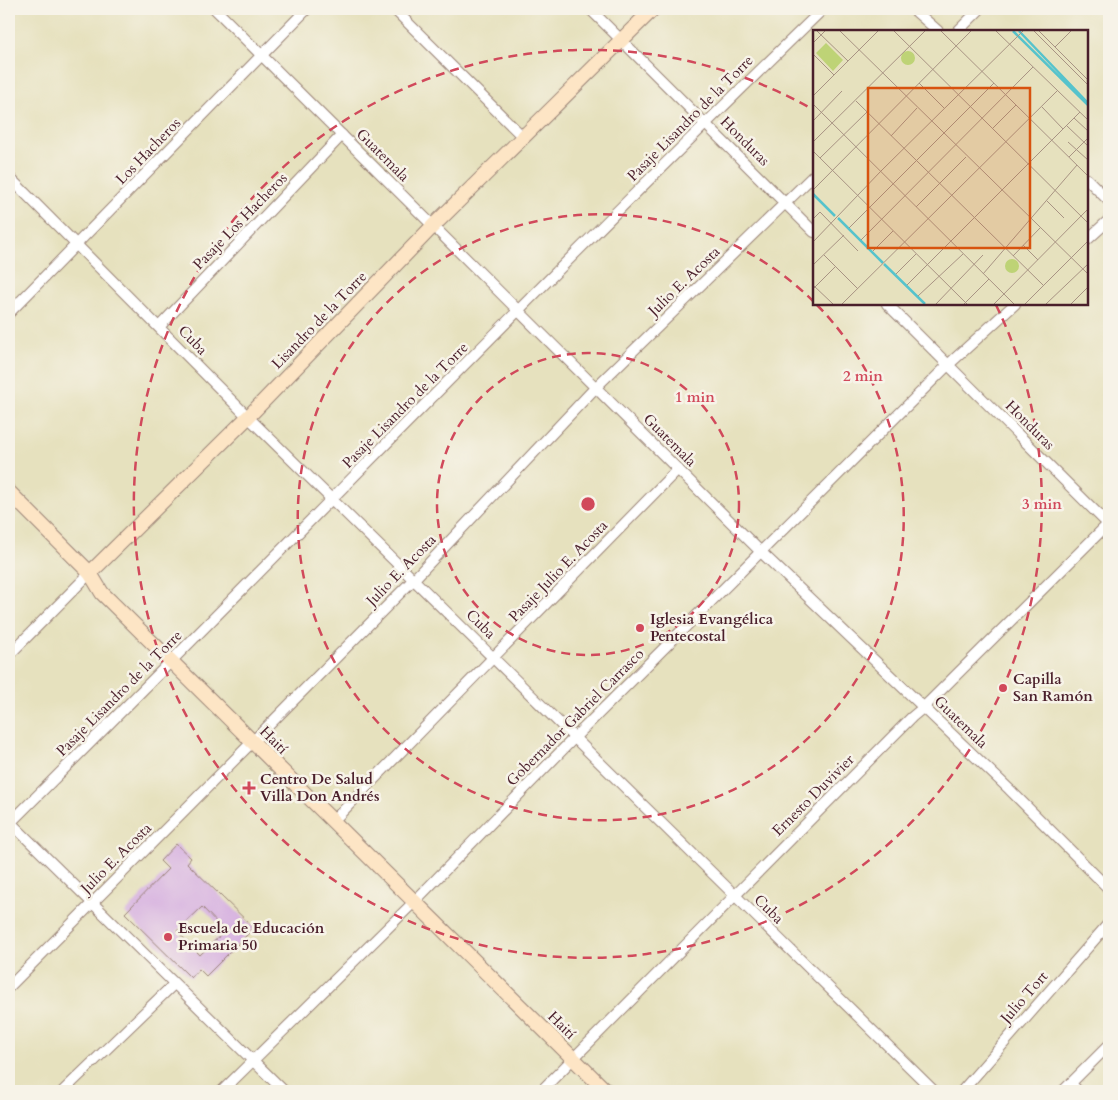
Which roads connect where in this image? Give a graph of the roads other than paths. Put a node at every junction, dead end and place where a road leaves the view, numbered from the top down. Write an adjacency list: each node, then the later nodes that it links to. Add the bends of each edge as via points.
1 (214, 9): 12 (street, Guatemala)
2 (307, 9): 12 (street, Los Hacheros)
3 (394, 9): 15 (street)
4 (590, 9): 11 (street, Honduras)
5 (653, 9): 11 (street, Lisandro de la Torre)
6 (823, 9): 13 (street, Pasaje Lisandro de la Torre)
7 (913, 9): 9 (street)
8 (980, 9): 10 (street)
9 (937, 30)
10 (959, 30)
11 (622, 40): 13 (street, Honduras); 15 (street, Lisandro de la Torre)
12 (261, 55): 14 (street, Guatemala); 25 (street, Los Hacheros)
13 (705, 123): 20 (street, Honduras); 28 (street, Pasaje Lisandro de la Torre)
14 (342, 136): 22 (street, Guatemala); 30 (street, Pasaje Los Hacheros)
15 (523, 137): 22 (street, Lisandro de la Torre)
16 (813, 176): 20 (street, Julio E. Acosta)
17 (9, 177): 25 (street, Cuba)
18 (1088, 180): 19 (street)
19 (1109, 201)
20 (786, 203): 23 (street, Honduras); 32 (street, Julio E. Acosta)
21 (1109, 220): 24 (street)
22 (433, 226): 28 (street, Guatemala); 33 (street, Lisandro de la Torre)
23 (813, 231)
24 (1088, 239)
25 (78, 245): 29 (street, Los Hacheros); 30 (street, Cuba)
26 (888, 305): 31 (street, Honduras)
27 (1014, 305): 31 (street, Gobernador Gabriel Carrasco)
28 (520, 312): 32 (street, Guatemala); 36 (street, Pasaje Lisandro de la Torre)
29 (9, 313)
30 (159, 327): 33 (street, Cuba)
31 (948, 365): 37 (street, Honduras); 38 (street, Gobernador Gabriel Carrasco)
32 (596, 387): 34 (street, Guatemala); 40 (street, Julio E. Acosta)
33 (248, 417): 36 (street, Cuba); 39 (street, Lisandro de la Torre)
34 (678, 469): 38 (street, Guatemala); 42 (street, Pasaje Julio E. Acosta)
35 (9, 492): 39 (street, Haití)
36 (332, 499): 40 (street, Cuba); 43 (street, Pasaje Lisandro de la Torre)
37 (1109, 524): 44 (street, Ernesto Duvivier)
38 (762, 552): 44 (street, Guatemala); 45 (street, Gobernador Gabriel Carrasco)
39 (90, 573): 41 (street, Lisandro de la Torre); 43 (street, Haití, via 102,593)
40 (414, 579): 42 (street, Cuba); 46 (street, Julio E. Acosta)
41 (9, 655)
42 (494, 658): 45 (street, Cuba); 47 (street, Pasaje Julio E. Acosta)
43 (172, 662): 46 (street, Haití); 48 (street, Pasaje Lisandro de la Torre)
44 (924, 707): 49 (street, Guatemala); 50 (street, Ernesto Duvivier)
45 (575, 737): 50 (street, Cuba); 51 (street, Gobernador Gabriel Carrasco)
46 (252, 741): 47 (street, Haití); 52 (street, Julio E. Acosta)
47 (332, 821): 51 (street, Haití)
48 (9, 822): 52 (street)
49 (1109, 889)
50 (734, 896): 57 (street, Ernesto Duvivier); 65 (street, Cuba)
51 (414, 902): 57 (street, Haití); 58 (street, Gobernador Gabriel Carrasco)
52 (93, 903): 54 (street); 55 (street, Julio E. Acosta)
53 (1109, 923): 66 (street, Julio Tort)
54 (174, 984): 58 (street); 60 (street)
55 (9, 987)
56 (1109, 1045): 59 (street)
57 (573, 1059): 63 (street, Ernesto Duvivier); 64 (street, Haití)
58 (253, 1060): 61 (street, Gobernador Gabriel Carrasco); 62 (street)
59 (1071, 1089)
60 (63, 1091)
61 (222, 1091)
62 (284, 1091)
63 (541, 1091)
64 (606, 1091)
65 (934, 1091)
66 (962, 1091)

